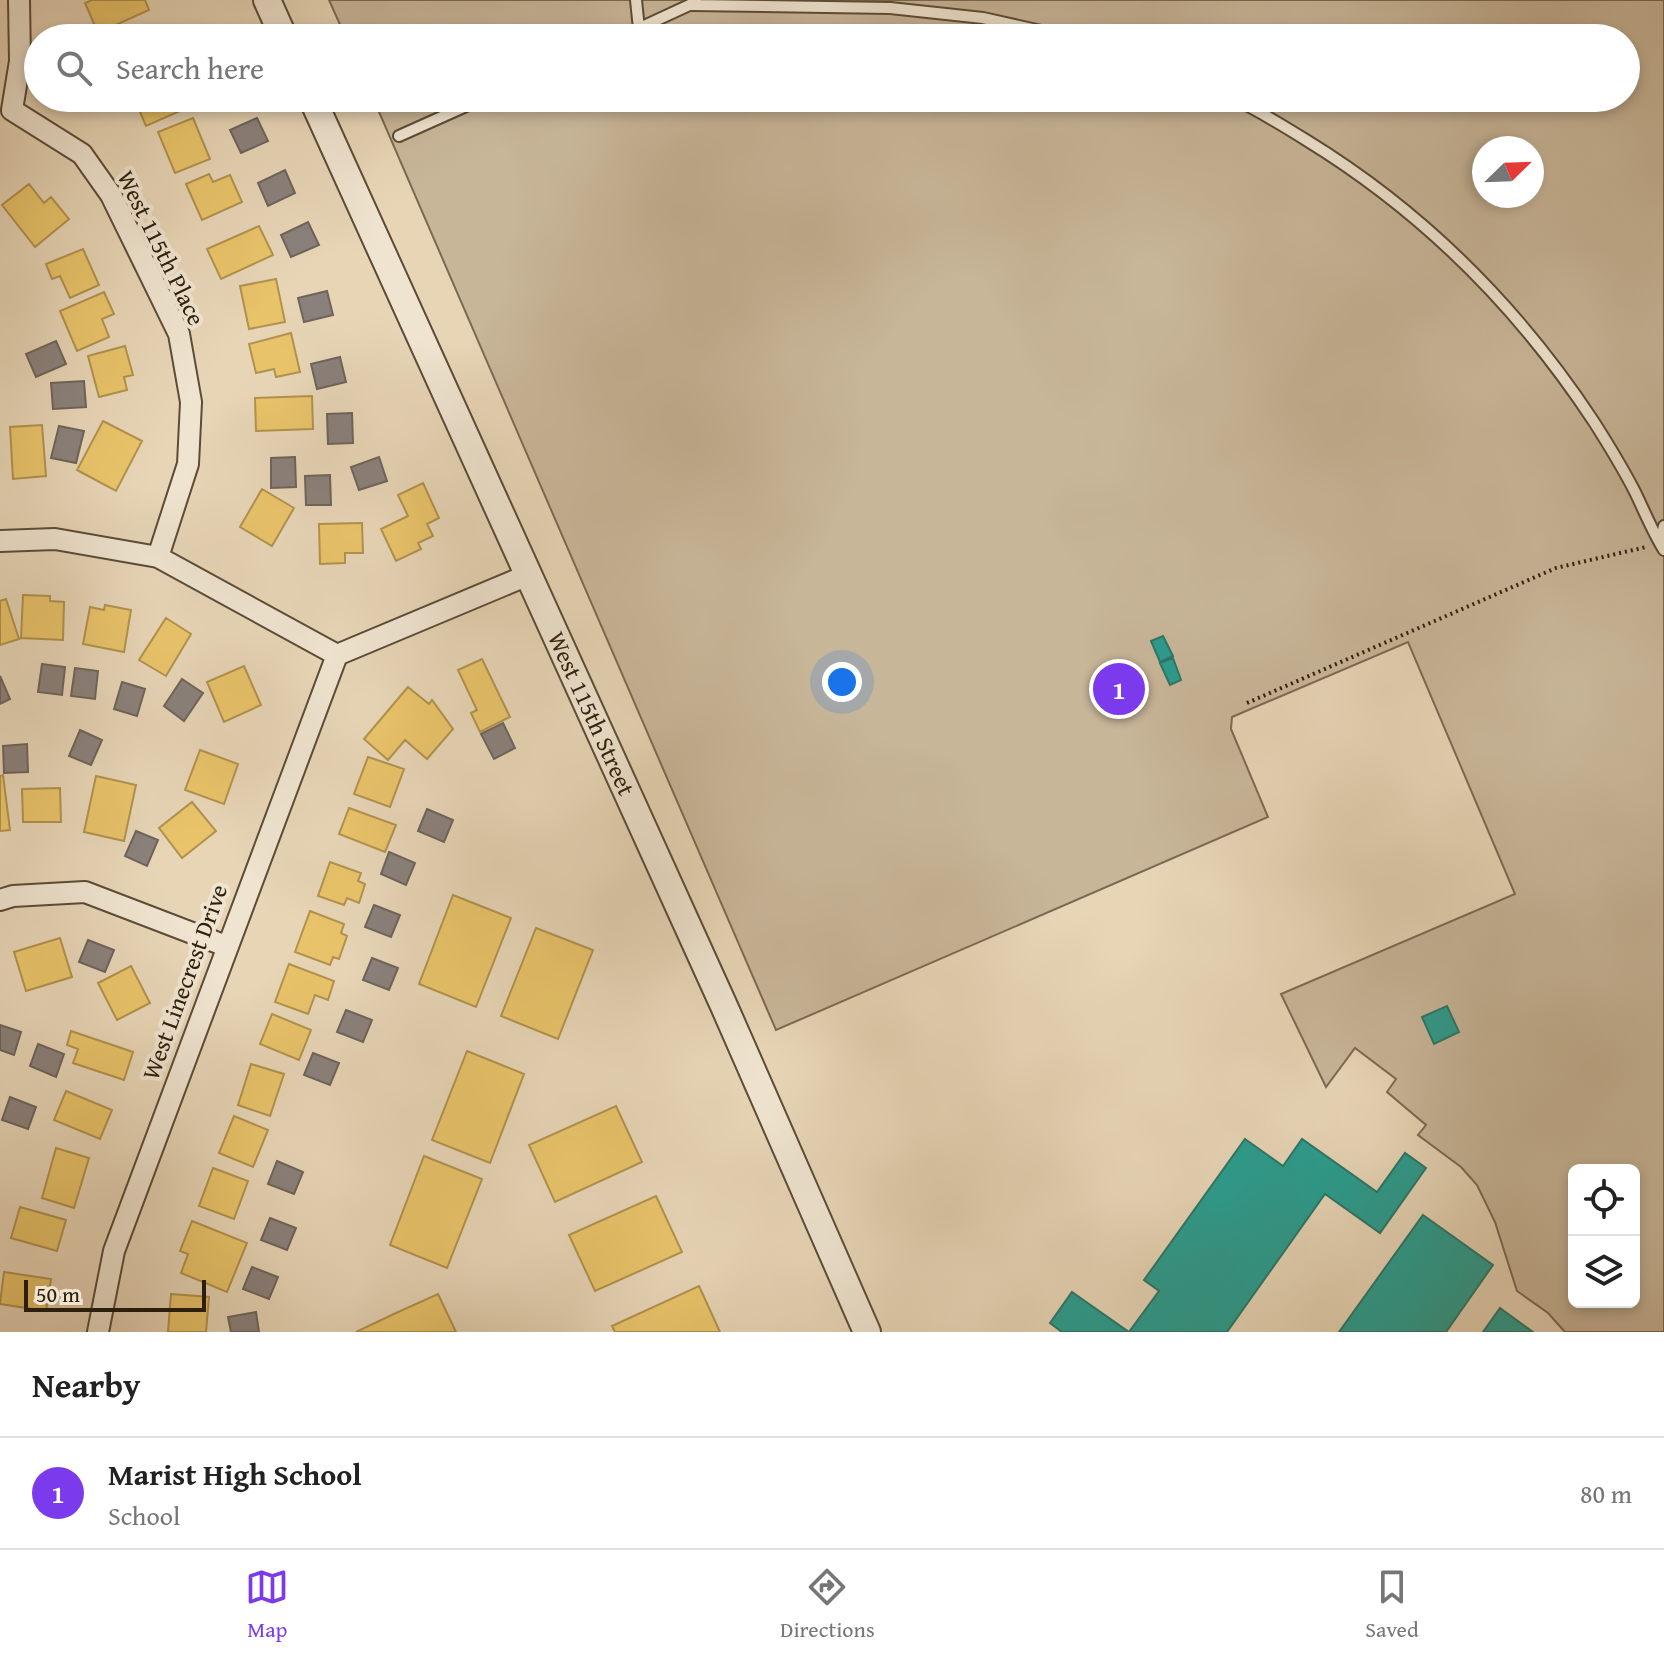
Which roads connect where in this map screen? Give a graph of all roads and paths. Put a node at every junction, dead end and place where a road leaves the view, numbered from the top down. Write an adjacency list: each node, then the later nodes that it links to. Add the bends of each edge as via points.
1 (19, 0): 12 (street, West 115th Place, via 20,61)
2 (267, 0): 5 (street)
3 (636, 0): 6 (lane)
4 (696, 2): 7 (lane); 8 (lane, via 890,8)
5 (278, 24)
6 (638, 24)
7 (650, 24)
8 (1010, 24)
9 (318, 112): 18 (street, West 115th Street)
10 (453, 112): 13 (lane)
11 (1261, 112): 16 (lane, via 1344,163 1416,218 1478,277 1540,346 1593,422)
12 (6, 116): 17 (street, West 115th Place, via 82,154 111,195 179,334 191,402 188,464)
13 (399, 136)
14 (1664, 526): 16 (lane)
15 (0, 541): 17 (street, via 55,539)
16 (1663, 545): 20 (path, via 1556,568)
17 (158, 557): 19 (street)
18 (528, 575): 19 (street); 24 (street, West 115th Street)
19 (337, 655): 22 (street, West Linecrest Drive)
20 (1247, 703)
21 (0, 900): 22 (street, via 85,892)
22 (226, 946): 23 (street, West Linecrest Drive, via 114,1251)
23 (98, 1332)
24 (867, 1332)

